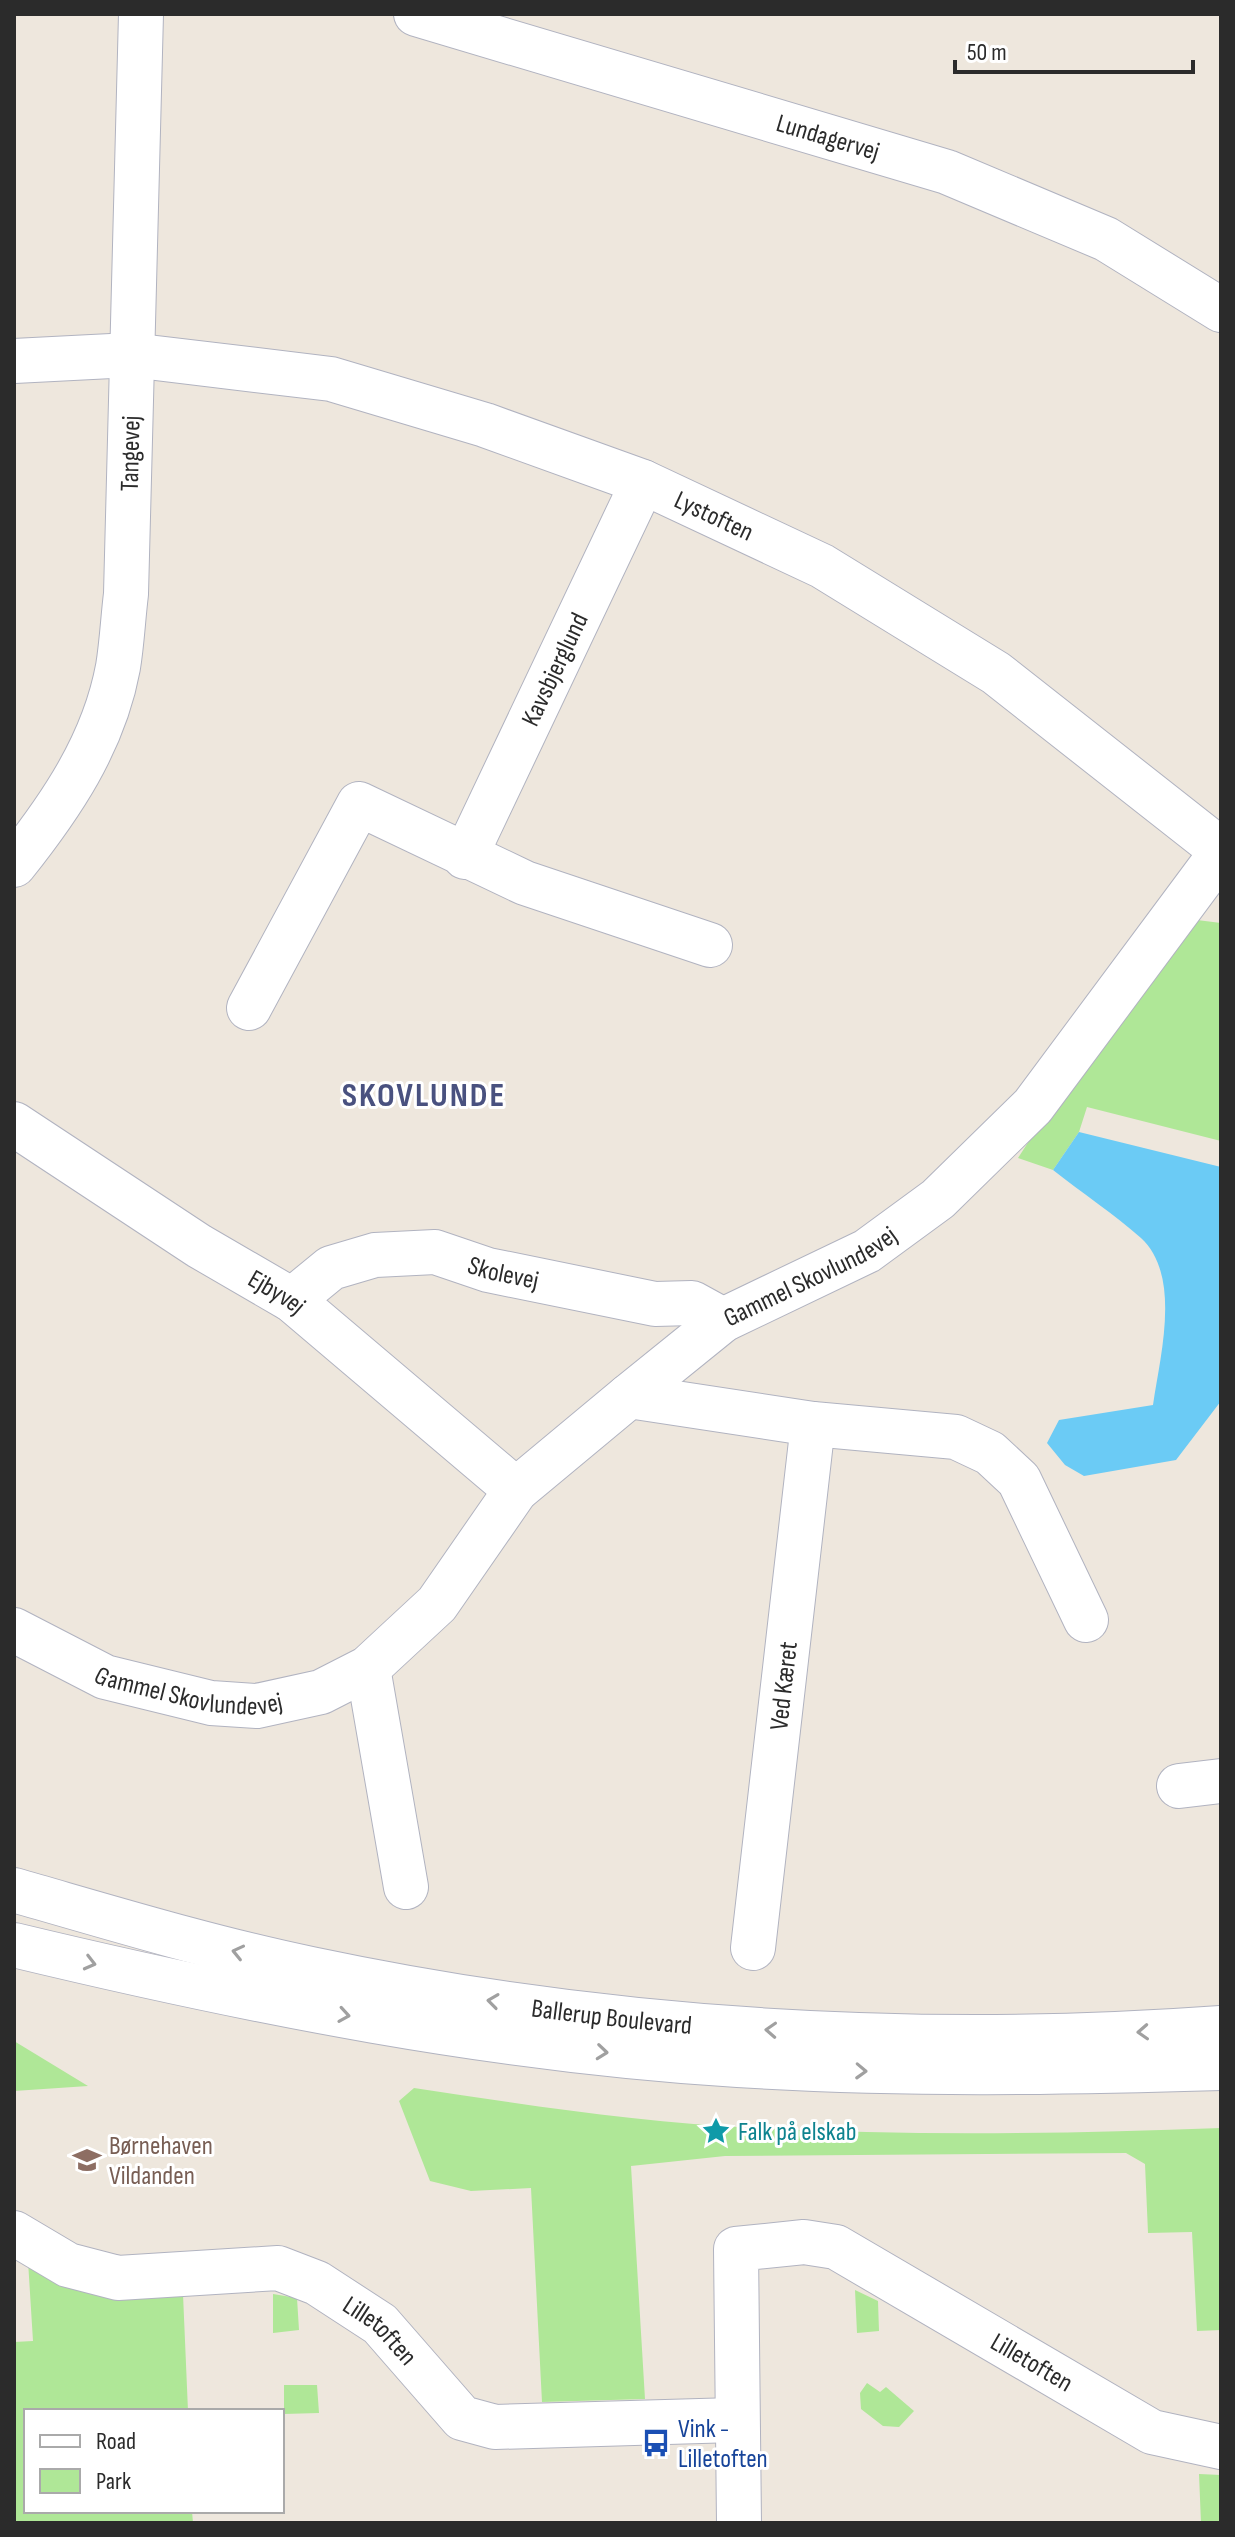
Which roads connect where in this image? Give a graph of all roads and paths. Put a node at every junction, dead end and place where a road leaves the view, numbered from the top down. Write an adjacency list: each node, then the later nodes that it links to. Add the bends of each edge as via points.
1 (141, 14): 4 (street, Tangevej)
2 (416, 14): 3 (street, Lundagervej, via 947,172 1106,239)
3 (1221, 310)
4 (131, 355): 5 (street, Lystoften); 6 (street, Lystoften, via 331,379 485,425); 9 (street, Tangevej, via 126,594 117,669 95,742 59,809)
5 (14, 361)
6 (643, 482): 7 (street, Lystoften, via 822,566 996,673); 8 (street, Kavsbjerglund)
7 (1221, 852): 14 (street, Gammel Skovlundevej, via 1033,1106 938,1199 867,1251)
8 (465, 857): 10 (street, via 525,883); 11 (street, via 359,804)
9 (14, 865)
10 (710, 945)
11 (249, 1008)
12 (14, 1124): 13 (street, Ejbyvej, via 199,1246)
13 (292, 1300): 14 (street, Skolevej, via 331,1268 375,1255 435,1252 488,1270 655,1304 692,1303); 17 (street, Ejbyvej)
14 (723, 1320): 15 (street, Gammel Skovlundevej)
15 (629, 1396): 16 (street); 17 (street, Gammel Skovlundevej)
16 (813, 1424): 18 (street, via 956,1437 990,1453 1019,1480); 24 (street, Ved Kæret)
17 (516, 1490): 20 (street, Gammel Skovlundevej, via 437,1604)
18 (1086, 1620)
19 (14, 1630): 20 (street, Gammel Skovlundevej, via 105,1677 211,1703 257,1706 321,1692)
20 (368, 1668): 21 (street)
21 (406, 1887)
22 (14, 1890): 25 (street, Ballerup Boulevard, one-way to 22, via 931,2036 731,2028 598,2014 447,1995 310,1969)
23 (14, 1945): 26 (street, Ballerup Boulevard, one-way to 26, via 307,2009 600,2052 735,2065 913,2072)
24 (753, 1948)
25 (1221, 2028)
26 (1221, 2068)
27 (14, 2233): 28 (street, Lilletoften, via 68,2265 118,2278 278,2268 317,2283 380,2324 462,2418 495,2427)
28 (735, 2420): 29 (street, Lilletoften, via 736,2249 822,2243 1152,2432); 30 (street, Lilletoften)
29 (1221, 2447)
30 (739, 2523)

